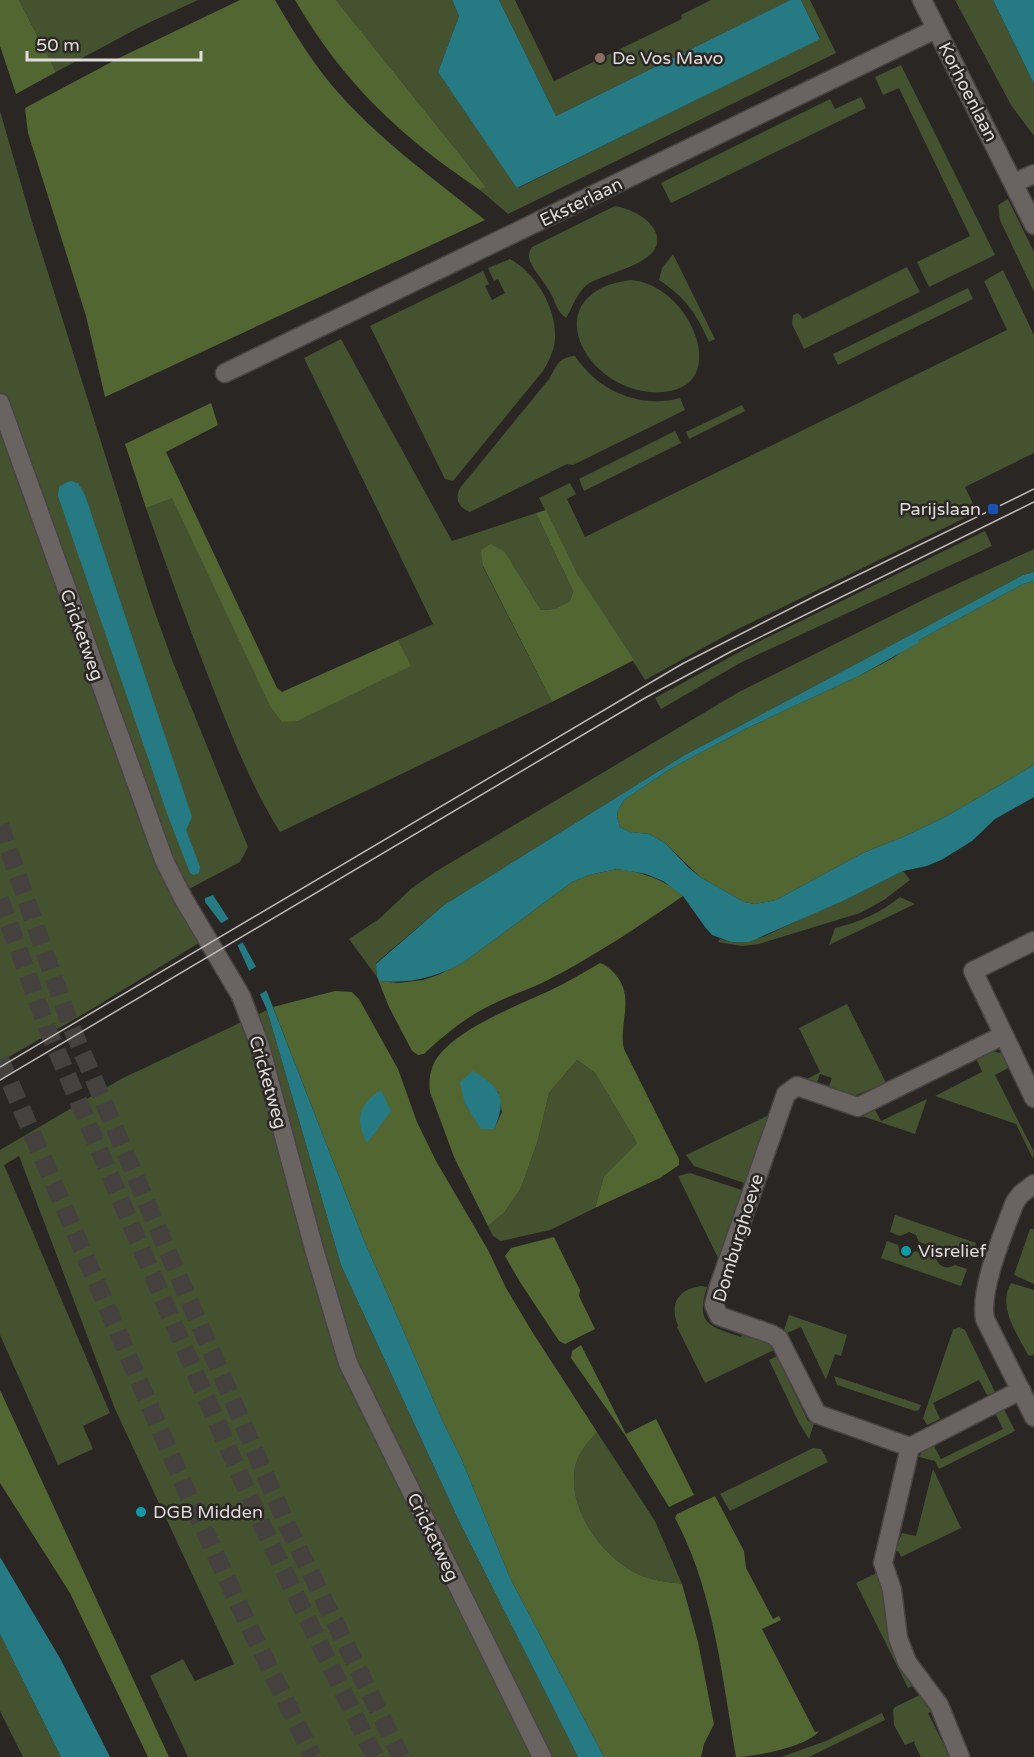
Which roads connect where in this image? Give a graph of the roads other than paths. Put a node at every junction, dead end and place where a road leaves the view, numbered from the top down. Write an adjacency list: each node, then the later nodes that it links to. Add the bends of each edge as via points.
1 (922, 0): 2 (street, Korhoenlaan)
2 (936, 29): 4 (street, Korhoenlaan); 6 (street, Eksterlaan)
3 (1034, 174): 4 (street)
4 (1014, 183): 5 (street)
5 (1034, 225)
6 (225, 373)
7 (0, 403): 15 (street, Cricketweg, via 164,860 241,996 260,1047 348,1363)
8 (1034, 941): 9 (street, via 973,971)
9 (1004, 1035): 10 (street); 14 (street, Domburghoeve, via 858,1107 797,1086 786,1094 714,1305 719,1316 778,1339 817,1414)
10 (1034, 1098)
11 (1034, 1184): 12 (street, via 1015,1202 984,1300 985,1319)
12 (1020, 1390): 13 (street); 14 (street)
13 (1034, 1417)
14 (910, 1447): 16 (street, via 883,1563 892,1590 898,1638 907,1662 939,1705)
15 (542, 1757)
16 (960, 1757)

